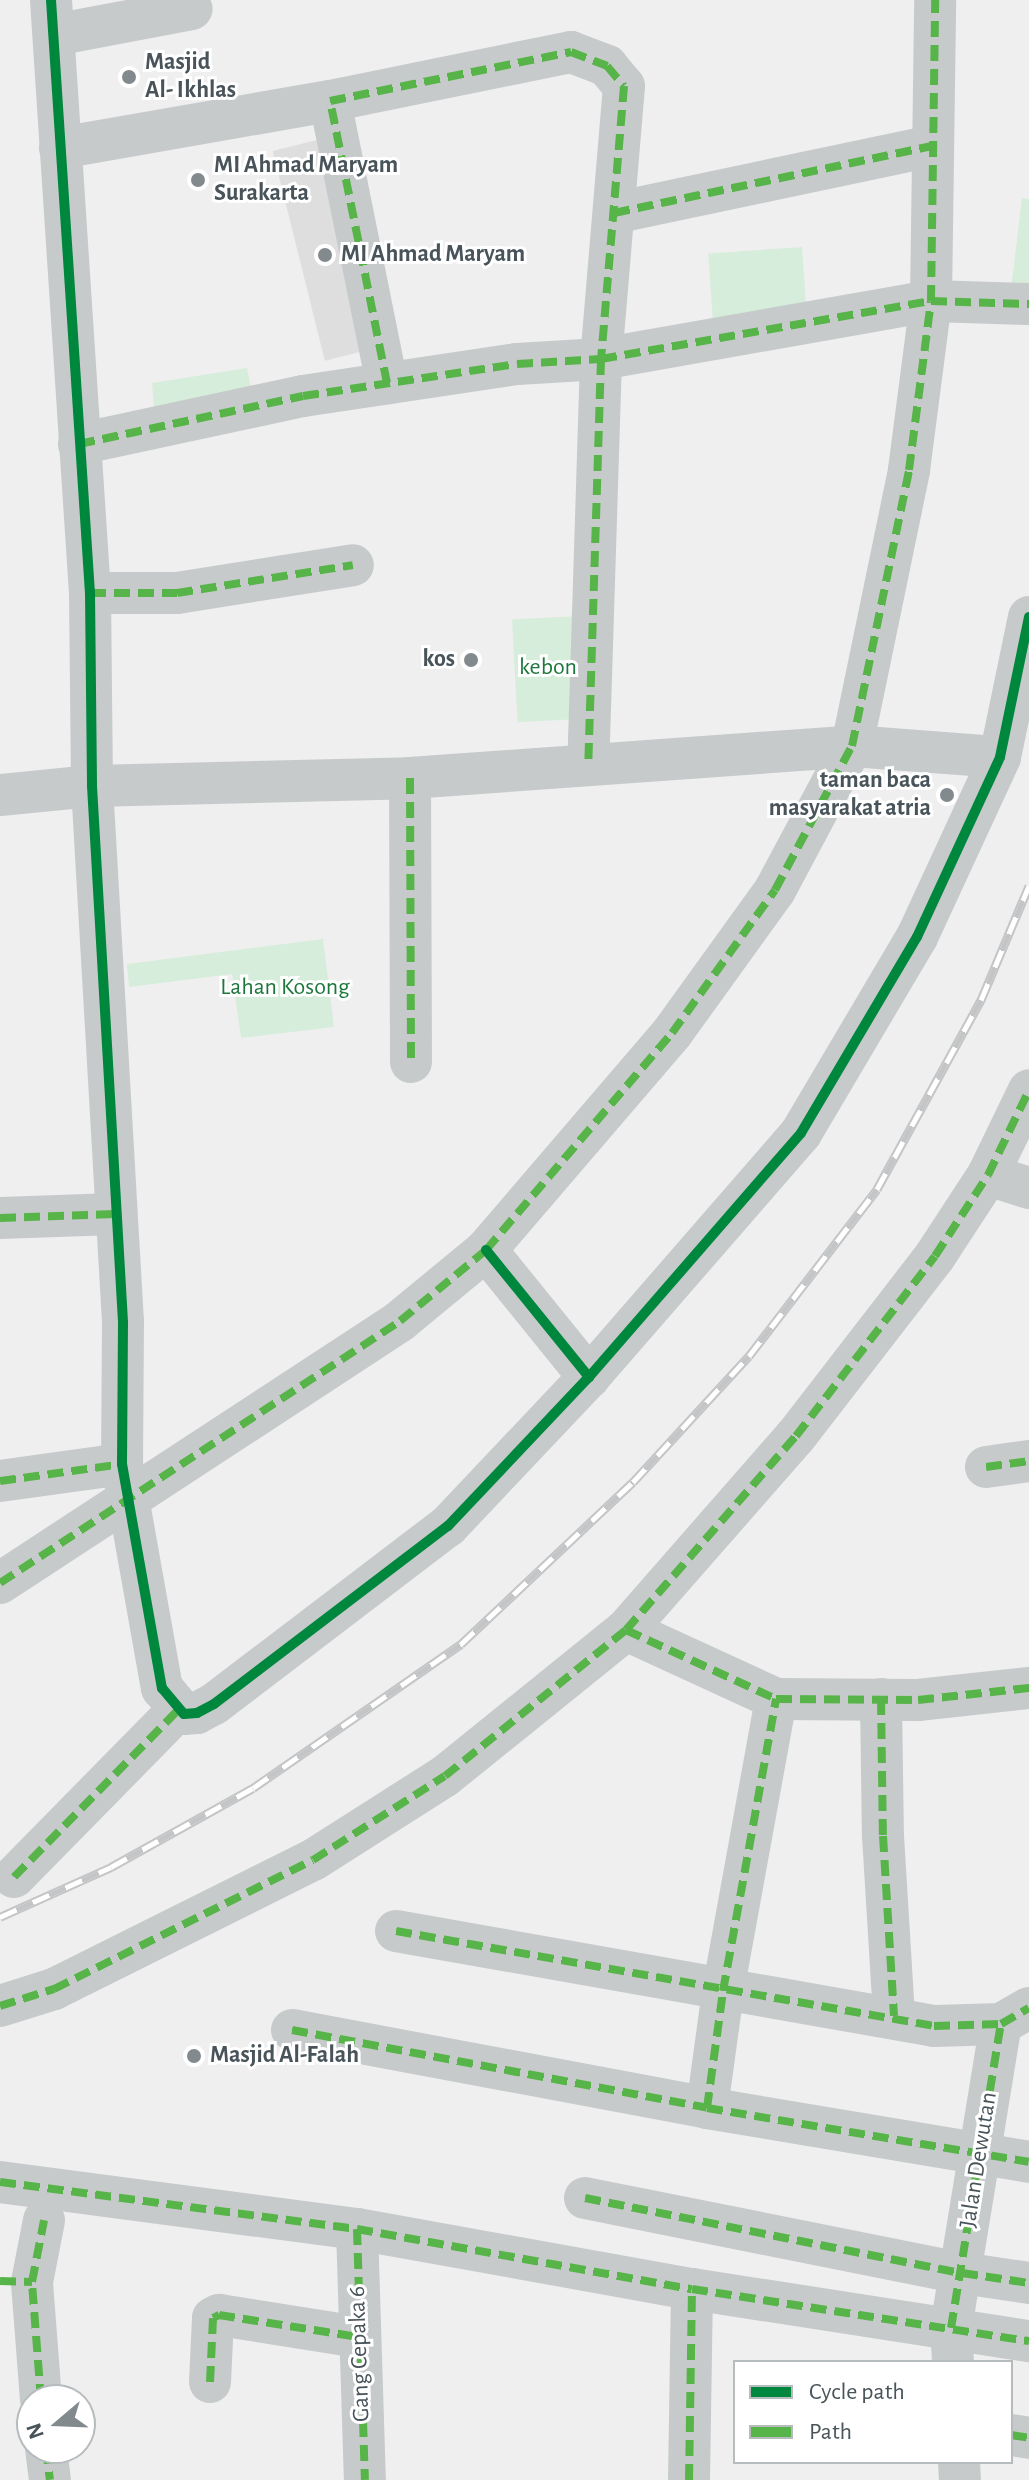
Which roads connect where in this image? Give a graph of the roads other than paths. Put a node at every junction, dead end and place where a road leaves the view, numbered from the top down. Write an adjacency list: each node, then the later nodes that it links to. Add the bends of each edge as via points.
1 (935, 0): 5 (street)
2 (192, 9): 3 (street)
3 (53, 18): 6 (street)
4 (330, 101): 6 (street); 7 (street, via 571,52 607,66 624,86); 11 (street)
5 (932, 146): 7 (street); 8 (street)
6 (60, 148): 12 (street)
7 (614, 213): 10 (street)
8 (931, 301): 9 (street); 10 (street); 16 (street, via 909,470)
9 (1029, 304)
10 (601, 359): 11 (street, via 517,364); 18 (street)
11 (387, 383): 12 (street)
12 (79, 444): 14 (street)
13 (353, 565): 14 (street, via 177,593)
14 (90, 593): 20 (street)
15 (1029, 617): 17 (street)
16 (852, 746): 17 (street); 18 (street); 28 (street, via 775,890 672,1033)
17 (1000, 757): 29 (street, via 917,937 801,1133)
18 (588, 764): 19 (street)
19 (410, 778): 20 (street); 22 (street)
20 (92, 786): 21 (street); 26 (street)
21 (0, 795)
22 (411, 1062)
23 (1029, 1090): 24 (street)
24 (988, 1175): 25 (street); 35 (street, via 935,1256 796,1436)
25 (1029, 1188)
26 (115, 1214): 27 (street); 33 (street)
27 (0, 1218)
28 (486, 1250): 29 (street); 33 (street, via 400,1321)
29 (589, 1377): 39 (street, via 448,1526 214,1704 197,1713)
30 (1029, 1461): 31 (street)
31 (986, 1467)
32 (0, 1481): 33 (street)
33 (126, 1481): 34 (street); 39 (street, via 162,1688)
34 (0, 1583)
35 (626, 1630): 37 (street); 43 (street, via 445,1776 313,1860 54,1989)
36 (1029, 1688): 38 (street)
37 (776, 1699): 38 (street); 42 (street)
38 (881, 1699): 44 (street)
39 (179, 1709): 40 (street)
40 (14, 1877)
41 (396, 1931): 42 (street)
42 (723, 1991): 44 (street); 47 (street)
43 (0, 2006)
44 (894, 2016): 45 (street, via 934,2026)
45 (1015, 2016): 48 (street, Jalan Dewutan)
46 (292, 2030): 47 (street)
47 (707, 2108): 48 (street)
48 (980, 2154): 49 (street); 54 (street, Jalan Dewutan)
49 (1029, 2162)
50 (0, 2182): 53 (street)
51 (585, 2198): 54 (street)
52 (44, 2220): 55 (street)
53 (357, 2229): 57 (street); 58 (street, Gang Cepaka 6)
54 (962, 2273): 56 (street); 60 (street, Jalan Dewutan)
55 (16, 2282): 62 (street)
56 (1029, 2283)
57 (692, 2289): 60 (street); 64 (street)
58 (358, 2337): 61 (street, via 219,2315 213,2318); 63 (street, Gang Cepaka 6)
59 (1029, 2341): 60 (street)
60 (952, 2345)
61 (210, 2382)
62 (38, 2384)
63 (365, 2480)
64 (689, 2480)

